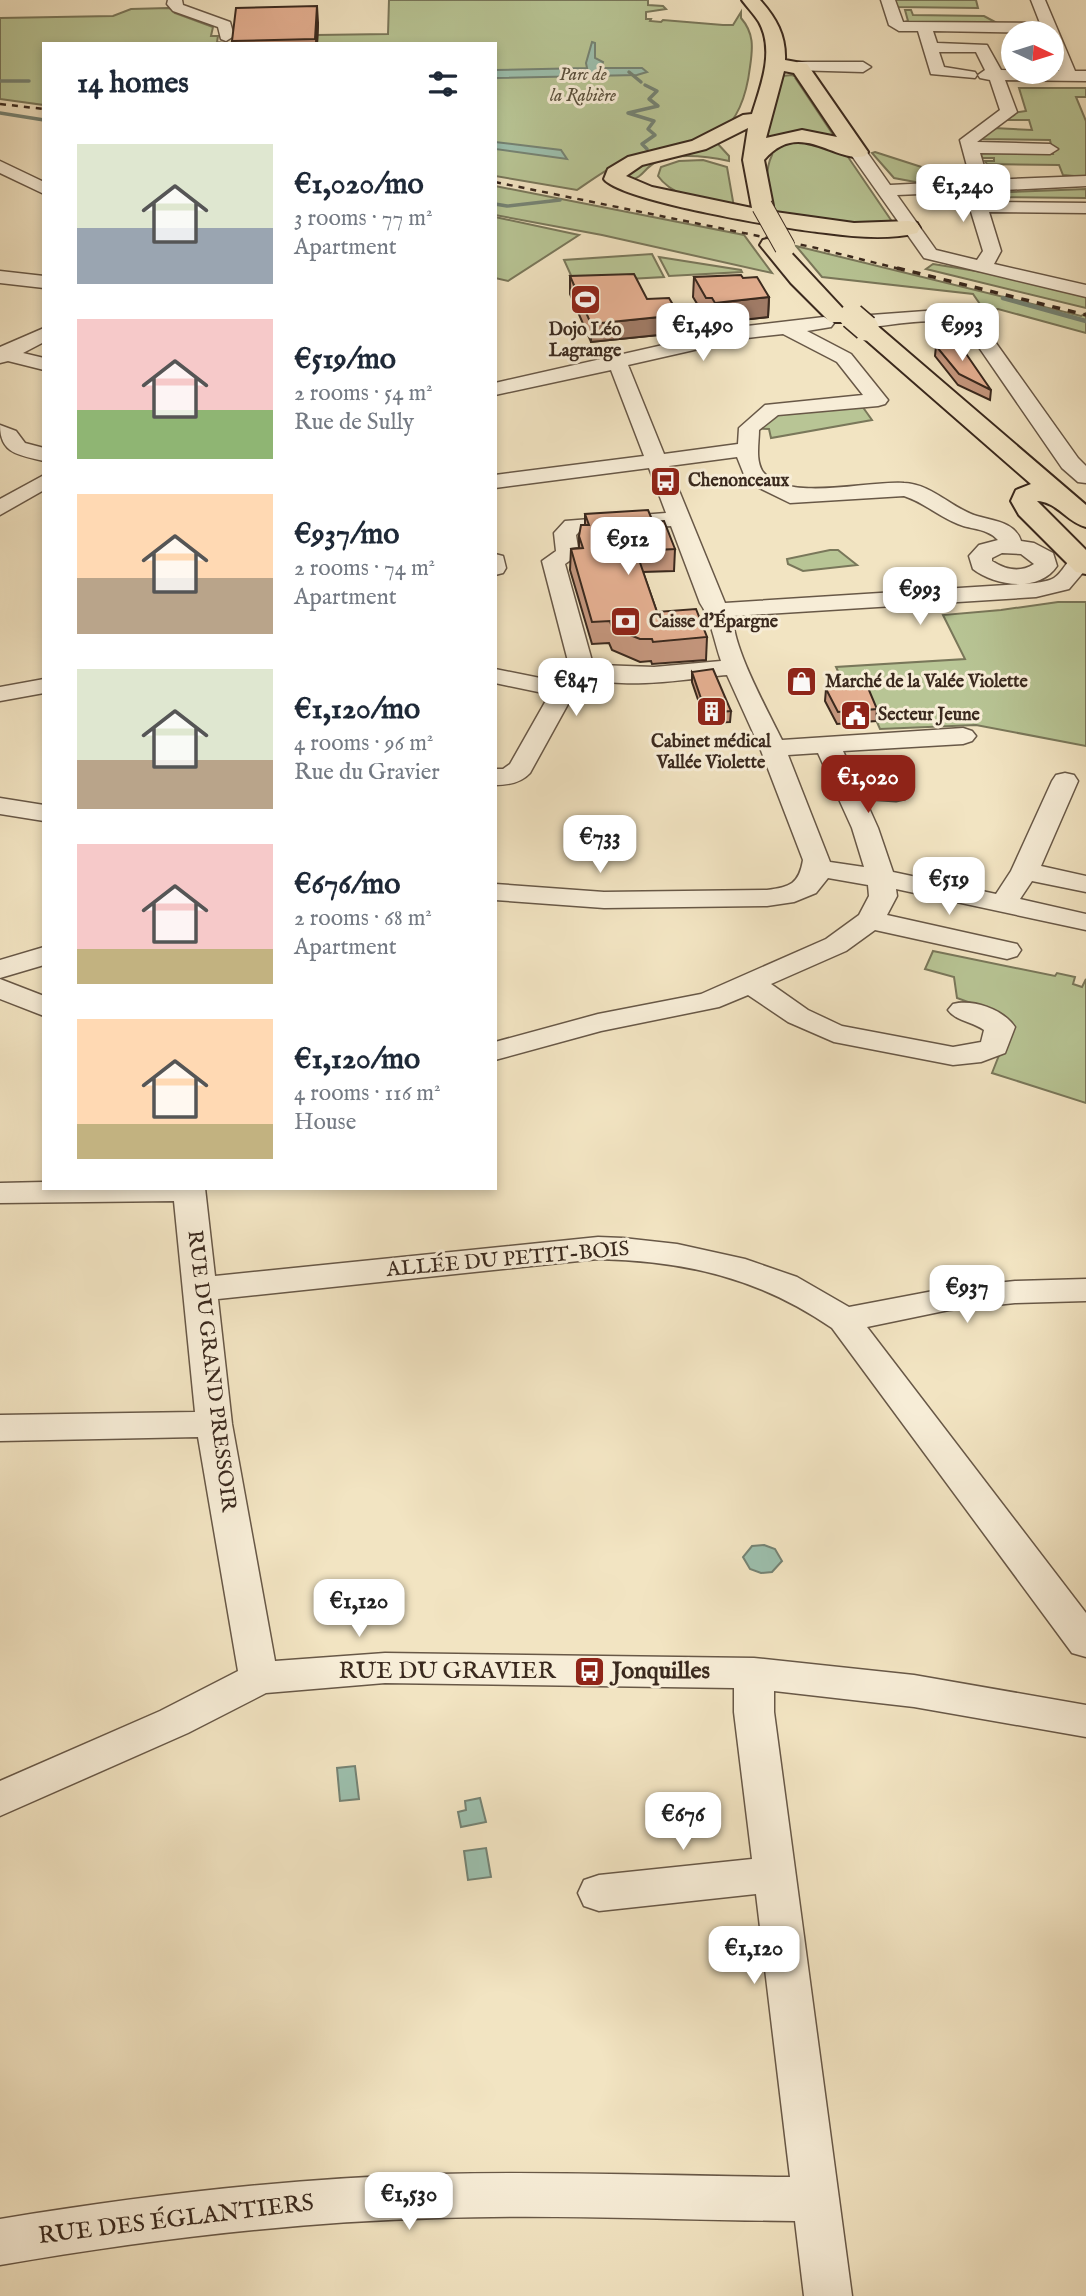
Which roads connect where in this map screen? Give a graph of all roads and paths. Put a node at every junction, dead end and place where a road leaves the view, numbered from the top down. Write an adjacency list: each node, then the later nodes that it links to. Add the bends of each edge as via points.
1 (175, 0): 8 (street, via 178,8 225,25)
2 (1038, 0): 5 (street)
3 (752, 1): 12 (main road, via 770,26); 20 (main road, via 765,37 765,63)
4 (894, 5): 9 (street, via 897,26)
5 (1046, 21)
6 (1001, 34): 9 (street)
7 (1001, 35): 9 (street)
8 (226, 36)
9 (927, 36): 16 (street, via 937,71); 17 (street, via 982,48)
10 (1064, 55): 11 (street)
11 (1081, 55)
12 (775, 64): 14 (main road); 24 (main road, via 755,139)
13 (1064, 64): 18 (street)
14 (798, 67): 15 (street); 23 (main road)
15 (863, 67)
16 (969, 75)
17 (990, 75): 18 (street); 21 (street, via 1009,112 968,140)
18 (1069, 75): 19 (street)
19 (1086, 76)
20 (750, 119): 24 (main road); 31 (main road, via 699,145 623,166 614,176)
21 (970, 148): 22 (street); 30 (street)
22 (1050, 149)
23 (858, 152): 24 (main road, via 824,139 796,137 770,142); 33 (street)
24 (736, 163): 28 (main road, via 670,160 655,167); 42 (main road, bridge, via 778,246)
25 (34, 164): 26 (street)
26 (3, 167): 32 (street)
27 (1041, 174): 30 (street)
28 (652, 176): 31 (main road); 34 (main road, via 664,189)
29 (1086, 181): 30 (street)
30 (977, 182): 33 (street); 35 (street)
31 (624, 184): 34 (main road)
32 (42, 189)
33 (885, 190): 37 (street)
34 (692, 201): 37 (main road, via 821,228)
35 (978, 207): 36 (street); 38 (street, via 992,251)
36 (1086, 208)
37 (909, 228): 38 (street, via 930,254)
38 (980, 267): 41 (street)
39 (0, 277): 40 (street)
40 (42, 282)
41 (1086, 291)
42 (850, 322): 43 (street); 53 (street, via 947,316 967,320 1070,463); 56 (main road); 58 (main road)
43 (785, 327): 46 (street); 50 (street, via 844,358 878,400 772,409 749,428)
44 (42, 335): 45 (street)
45 (1, 355): 47 (street)
46 (615, 363): 48 (street); 52 (street)
47 (42, 364)
48 (497, 390)
49 (0, 431): 51 (street, via 18,447)
50 (748, 449): 52 (street); 60 (street, via 755,477 790,496 905,489 967,520 999,528 1010,539)
51 (42, 455)
52 (657, 461): 55 (street); 59 (street)
53 (1086, 477)
54 (42, 482): 57 (street)
55 (497, 482)
56 (1025, 496): 58 (main road, via 1041,491); 61 (main road, via 1028,509)
57 (0, 508)
58 (1077, 509)
59 (679, 519): 63 (street, via 712,603); 64 (street, via 573,526 565,533 568,554 553,561 581,665 591,673 617,676)
60 (1007, 546)
61 (1084, 564): 63 (street, via 1068,580 1046,589 916,593)
62 (1082, 596): 63 (street)
63 (721, 614): 64 (street, via 720,625)
64 (735, 667): 70 (street)
65 (497, 676): 71 (street, via 551,687 561,695 521,768 516,774)
66 (42, 686): 67 (street)
67 (0, 694)
68 (963, 736): 69 (street)
69 (827, 744): 70 (street); 73 (street)
70 (773, 748): 77 (street)
71 (497, 777)
72 (1065, 781): 78 (street)
73 (846, 790): 74 (street); 79 (street, via 865,828)
74 (896, 793)
75 (0, 806): 76 (street)
76 (42, 813)
77 (815, 858): 79 (street); 81 (street, via 806,887 784,896 604,900)
78 (1025, 872): 80 (street); 82 (street)
79 (881, 878): 82 (street); 83 (street, via 883,896)
80 (1086, 884)
81 (497, 892)
82 (1003, 904): 84 (street)
83 (870, 920): 85 (street); 88 (street, via 836,944)
84 (1086, 922)
85 (1007, 950)
86 (42, 957): 87 (street)
87 (0, 969)
88 (751, 984): 91 (street, via 798,1016 834,1033 953,1056 994,1047 1000,1027); 92 (street, via 709,1001 598,1023)
89 (0, 988): 90 (street)
90 (42, 1006)
91 (963, 1010)
92 (497, 1050)
93 (188, 1190): 94 (street); 95 (street, RUE DU GRAND PRESSOIR)
94 (0, 1193)
95 (201, 1289): 97 (street, ALLÉE DU PETIT-BOIS, via 629,1248 660,1250 773,1281 807,1296); 98 (street, RUE DU GRAND PRESSOIR)
96 (1086, 1290): 97 (street, via 949,1300)
97 (844, 1321): 100 (street, ALLÉE DU PETIT-BOIS)
98 (214, 1424): 99 (street); 102 (street, RUE DU GRAND PRESSOIR)
99 (0, 1428)
100 (1086, 1642)
101 (754, 1673): 102 (street, RUE DU GRAVIER, via 385,1668); 103 (street, RUE DU GRAVIER, via 914,1691); 105 (street, via 754,1712)
102 (259, 1678): 104 (street, RUE DU GRAVIER, via 174,1722)
103 (1086, 1721)
104 (0, 1799)
105 (773, 1874): 106 (street); 107 (street)
106 (599, 1893)
107 (814, 2199): 108 (street, RUE DES ÉGLANTIERS, via 439,2196 258,2207); 109 (street)
108 (0, 2242)
109 (828, 2296)

